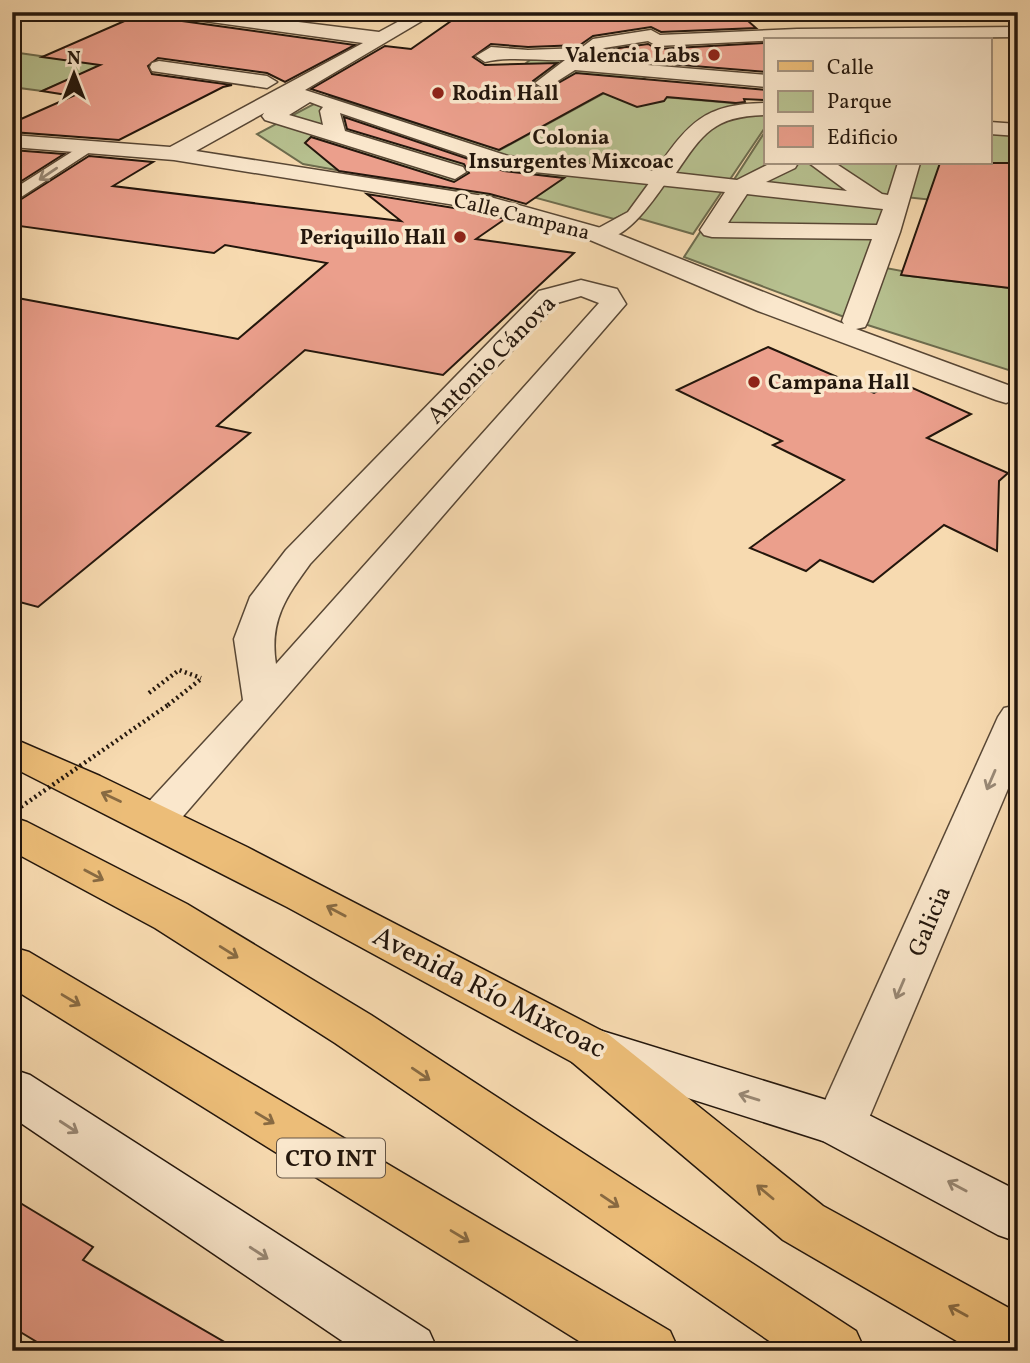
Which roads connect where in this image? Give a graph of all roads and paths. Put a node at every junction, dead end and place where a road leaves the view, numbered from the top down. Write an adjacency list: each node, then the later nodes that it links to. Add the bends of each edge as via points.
1 (175, 12): 4 (street)
2 (429, 12): 4 (street, via 382,38)
3 (1018, 32): 6 (street, via 654,38 599,43)
4 (372, 36): 18 (street, via 372,45)
5 (485, 56): 6 (street, via 491,52)
6 (578, 59): 8 (street); 10 (street)
7 (159, 67): 9 (street)
8 (764, 81)
9 (267, 82)
10 (545, 83)
11 (318, 98): 15 (street); 15 (street, via 272,116); 20 (street)
12 (764, 110): 26 (street, via 723,112 701,122)
13 (992, 128): 14 (street)
14 (1018, 130)
15 (335, 135): 19 (street)
16 (12, 141): 17 (street, Calle Campana)
17 (84, 149): 18 (street, Calle Campana); 29 (lane, one-way to 29)
18 (174, 154): 28 (street, Calle Campana)
19 (417, 160): 24 (street); 25 (street)
20 (505, 162): 25 (street); 26 (street)
21 (785, 164): 27 (street)
22 (822, 164): 30 (street)
23 (908, 164): 30 (street)
24 (370, 175)
25 (470, 176): 28 (street)
26 (661, 178): 27 (street); 32 (lane, via 634,216)
27 (740, 187): 30 (street); 31 (street, via 712,230)
28 (426, 193): 32 (street, Calle Campana, via 482,202)
29 (12, 198)
30 (887, 202): 31 (street)
31 (888, 232): 33 (street)
32 (598, 235): 34 (street, Calle Campana, via 767,305)
33 (855, 321)
34 (1006, 394)
35 (149, 693): 39 (path, bridge, via 179,670 201,678)
36 (263, 702): 36 (street, Antonio Cánova, via 611,308 608,295 581,288 548,297 298,557 268,597 253,639); 40 (street, Antonio Cánova)
37 (1018, 717): 45 (street, Galicia, one-way to 45)
38 (12, 751): 40 (main road, Avenida Río Mixcoac, one-way to 38)
39 (12, 813)
40 (157, 819): 43 (main road, Avenida Río Mixcoac, one-way to 40)
41 (12, 832): 50 (main road, one-way to 50, via 171,916 353,1029)
42 (12, 965): 49 (main road, CTO INT, one-way to 49)
43 (590, 1048): 45 (street, Avenida Río Mixcoac, one-way to 43); 47 (main road, one-way to 43, via 803,1223)
44 (12, 1090): 48 (street, one-way to 48)
45 (840, 1125): 46 (street, Avenida Río Mixcoac, one-way to 45)
46 (1018, 1218)
47 (1018, 1344)
48 (408, 1351)
49 (649, 1351)
50 (835, 1351)

